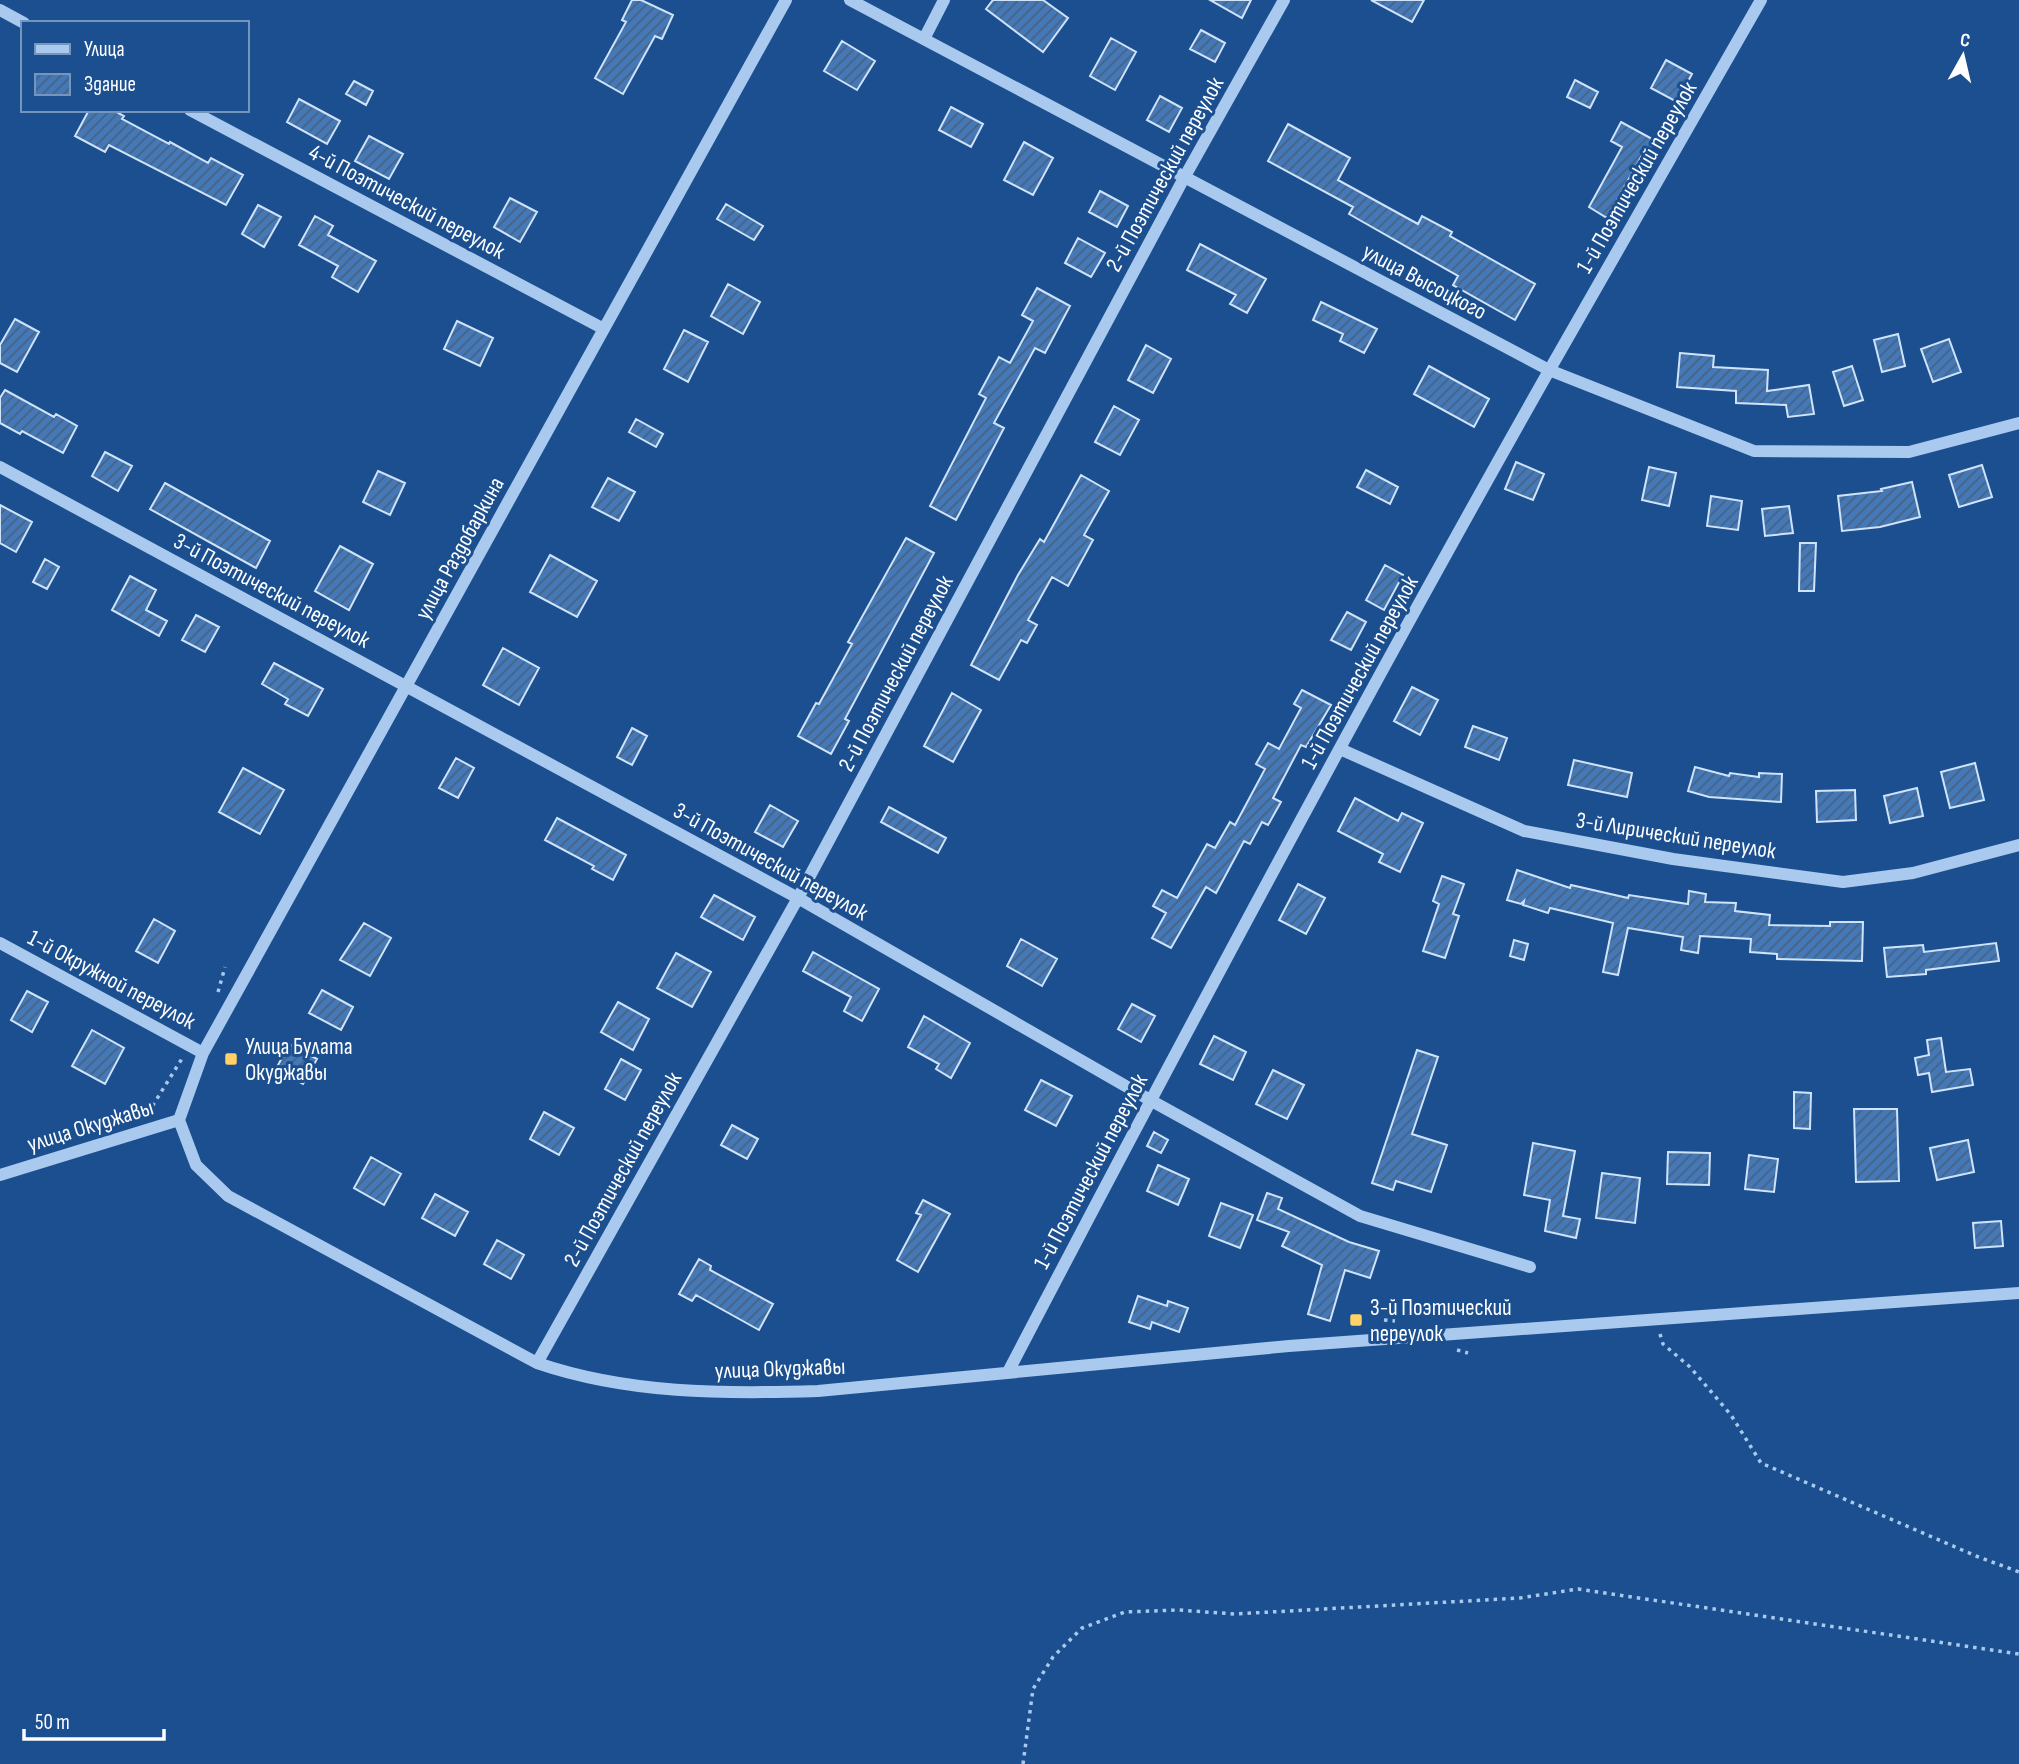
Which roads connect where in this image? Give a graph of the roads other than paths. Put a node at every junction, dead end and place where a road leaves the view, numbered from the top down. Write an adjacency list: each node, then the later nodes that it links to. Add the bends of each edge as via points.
1 (786, 0): 11 (street, улица Раздобаркина)
2 (850, 0): 8 (street, улица Высоцкого)
3 (944, 0): 8 (street)
4 (1284, 0): 10 (street, 2-й Поэтический переулок)
5 (1761, 0): 12 (street, 1-й Поэтический переулок)
6 (0, 10): 7 (street)
7 (21, 21)
8 (924, 39): 10 (street, улица Высоцкого)
9 (194, 112): 11 (street, 4-й Поэтический переулок)
10 (1184, 177): 12 (street, улица Высоцкого); 18 (street, 2-й Поэтический переулок)
11 (604, 328): 15 (street, улица Раздобаркина)
12 (1549, 370): 13 (street, улица Высоцкого, via 1755,451 1909,452); 16 (street, 1-й Поэтический переулок)
13 (2019, 423)
14 (0, 467): 15 (street, 3-й Поэтический переулок)
15 (407, 687): 18 (street, 3-й Поэтический переулок); 20 (street, улица Раздобаркина)
16 (1340, 749): 17 (street, 3-й Лирический переулок, via 1524,831 1673,859 1843,882 1913,873); 21 (street, 1-й Поэтический переулок)
17 (2019, 845)
18 (798, 898): 21 (street, 3-й Поэтический переулок); 26 (street, 2-й Поэтический переулок)
19 (0, 943): 20 (street, 1-й Окружной переулок)
20 (203, 1053): 22 (street, улица Раздобаркина)
21 (1150, 1100): 24 (street, 3-й Поэтический переулок, via 1360,1216); 27 (street, 1-й Поэтический переулок)
22 (179, 1120): 23 (street, улица Окуджавы); 26 (street, улица Окуджавы, via 196,1165 228,1196)
23 (0, 1175)
24 (1530, 1267)
25 (2019, 1293): 27 (street, улица Окуджавы, via 1301,1345)
26 (537, 1363): 27 (street, улица Окуджавы, via 614,1384 743,1393 818,1391)
27 (1008, 1372)

